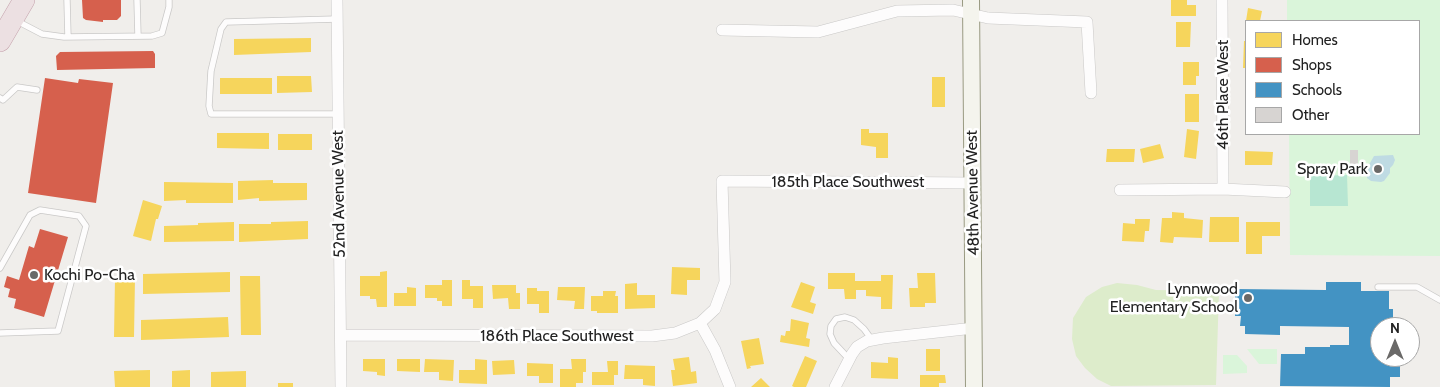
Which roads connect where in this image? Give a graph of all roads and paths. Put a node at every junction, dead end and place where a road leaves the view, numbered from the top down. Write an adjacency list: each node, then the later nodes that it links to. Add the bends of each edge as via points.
1 (24, 0): 8 (highway)
2 (67, 0): 12 (lane)
3 (137, 0): 11 (lane)
4 (169, 0): 11 (lane, via 162,33)
5 (337, 0): 9 (street, 52nd Avenue West)
6 (1222, 0): 19 (street, 46th Place West)
7 (971, 7): 10 (street, via 897,11 818,32); 15 (street, via 988,18 1087,22); 18 (street, 48th Avenue West)
8 (13, 19): 12 (lane, via 42,34); 13 (highway)
9 (337, 19): 17 (street, 52nd Avenue West); 17 (lane, via 226,22 211,71 210,106 211,114)
10 (722, 30)
11 (138, 36): 12 (lane)
12 (68, 37)
13 (0, 41)
14 (38, 90): 16 (lane, via 17,87 3,100)
15 (1091, 93)
16 (0, 98)
17 (338, 114): 28 (street, 52nd Avenue West)
18 (973, 183): 25 (street, 185th Place Southwest, via 722,181 725,282 715,309); 26 (street, 48th Avenue West)
19 (1223, 189): 20 (street); 21 (street)
20 (1120, 190)
21 (1285, 192)
22 (0, 268): 27 (lane, via 30,215 40,210 79,216 86,226 58,331)
23 (1378, 287): 24 (lane, via 1417,287)
24 (1440, 300)
25 (700, 323): 28 (street, 186th Place Southwest, via 675,333 652,336); 32 (street)
26 (974, 328): 29 (street); 34 (street, 48th Avenue West)
27 (0, 333)
28 (341, 335): 31 (street, 52nd Avenue West)
29 (872, 340): 30 (street, via 857,348); 30 (lane, via 854,320 836,319 830,334)
30 (849, 359): 33 (street)
31 (341, 387)
32 (730, 387)
33 (835, 387)
34 (974, 387)

